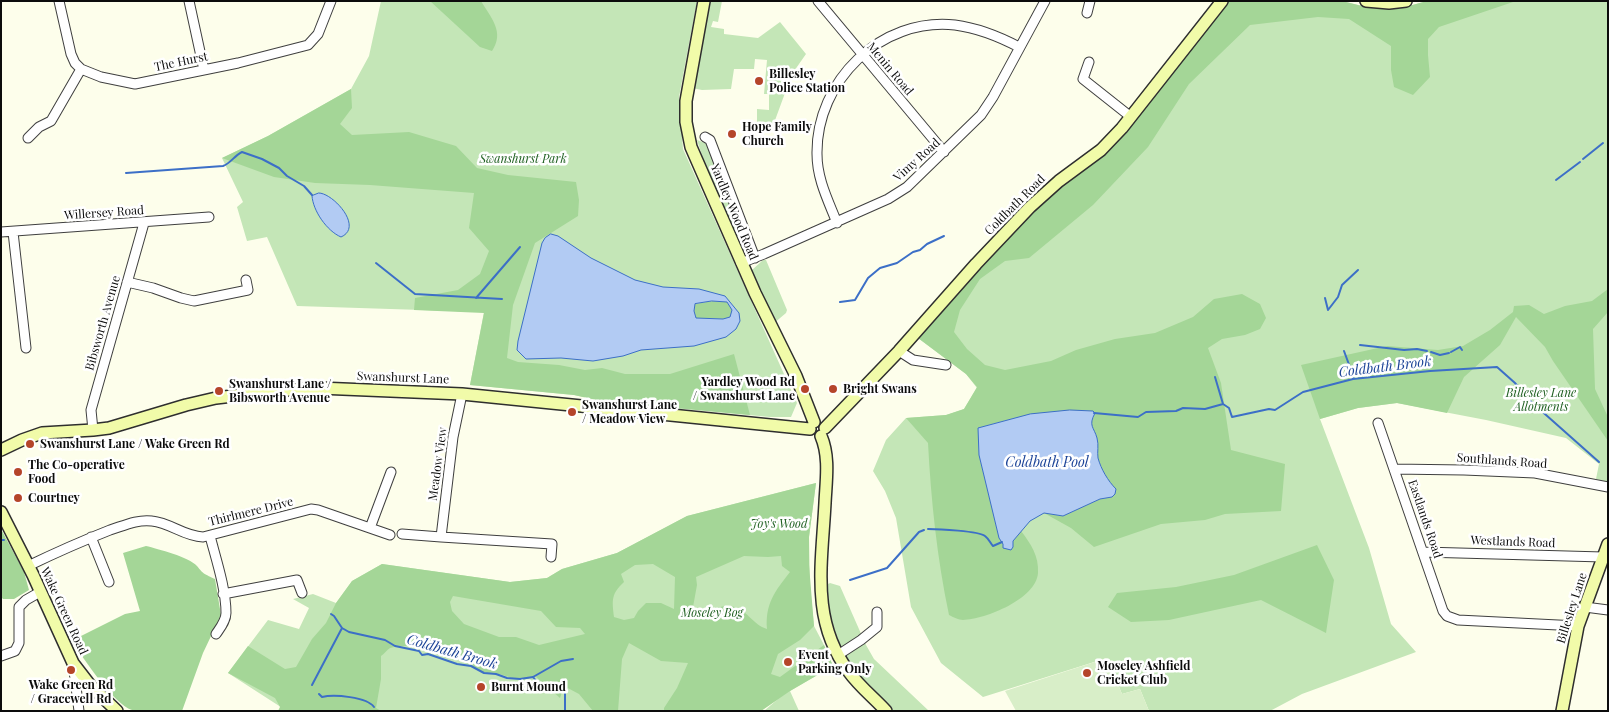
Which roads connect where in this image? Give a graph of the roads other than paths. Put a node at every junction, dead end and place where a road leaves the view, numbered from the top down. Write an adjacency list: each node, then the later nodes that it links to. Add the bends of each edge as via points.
1 (59, 1): 15 (street, via 71,54)
2 (190, 1): 16 (street)
3 (331, 1): 16 (street, The Hurst, via 318,34 308,45)
4 (704, 1): 27 (main road, Yardley Wood Road, via 686,101 686,122 691,148)
5 (818, 1): 13 (street, Menin Road)
6 (1045, 1): 12 (street, Vimy Road)
7 (1090, 1): 11 (street)
8 (1222, 1): 17 (main road, Coldbath Road)
9 (1366, 1): 10 (main road)
10 (1406, 1)
11 (1087, 13)
12 (1019, 47): 13 (street, via 995,34 974,28 933,25 898,33); 20 (street, Vimy Road, via 981,115)
13 (862, 54): 20 (street, Menin Road); 22 (street, via 832,91 824,107 818,138 816,154 820,181)
14 (1089, 62): 17 (street, via 1083,79)
15 (81, 69): 16 (street, The Hurst, via 135,84); 19 (street, via 51,121 38,127)
16 (204, 70)
17 (1131, 117): 31 (main road, Coldbath Road, via 1101,150 1030,207)
18 (705, 137): 26 (street, Yardley Wood Road, via 710,140)
19 (28, 138)
20 (944, 152): 22 (street, Vimy Road, via 907,187)
21 (209, 217): 23 (street, Willersey Road)
22 (837, 222): 26 (street, Vimy Road)
23 (144, 223): 25 (street, Willersey Road); 29 (street, Bibsworth Avenue)
24 (1, 232): 25 (street, Willersey Road)
25 (13, 232): 30 (street)
26 (756, 258): 27 (street, Vimy Road)
27 (741, 263): 35 (main road, Yardley Wood Road, via 796,376)
28 (246, 280): 29 (street, via 248,290 194,301)
29 (127, 282): 36 (street, Bibsworth Avenue, via 91,410)
30 (26, 348)
31 (899, 351): 32 (street, via 912,360); 37 (main road, Coldbath Road)
32 (946, 365)
33 (462, 394): 35 (main road, Swanshurst Lane); 36 (main road, Swanshurst Lane, via 319,388 274,391 216,398); 48 (street, Meadow View, via 453,437)
34 (1378, 423): 39 (street, Eastlands Road)
35 (812, 426): 37 (main road, via 822,422)
36 (93, 430): 38 (main road, Swanshurst Lane, via 42,433)
37 (823, 432): 63 (main road, via 826,466 822,608 828,636)
38 (1, 450)
39 (1394, 469): 41 (street, Southlands Road, via 1535,473); 50 (street, Eastlands Road)
40 (391, 472): 43 (street)
41 (1608, 487)
42 (1, 512): 53 (main road, Wake Green Road)
43 (370, 528): 45 (street, Thirlmere Drive); 46 (street, Thirlmere Drive, via 311,510)
44 (402, 534): 48 (street)
45 (390, 535)
46 (210, 536): 47 (street, Thirlmere Drive, via 189,535 150,520); 57 (street)
47 (91, 537): 53 (street, Thirlmere Drive); 54 (street)
48 (442, 537): 51 (street, via 552,544)
49 (1608, 544): 52 (main road, Billesley Lane)
50 (1423, 552): 52 (street, Westlands Road); 61 (street, Eastlands Road, via 1443,611 1452,619)
51 (551, 557)
52 (1603, 557): 58 (main road, Billesley Lane)
53 (28, 566): 55 (main road, Wake Green Road)
54 (109, 582)
55 (40, 592): 64 (street, via 19,607 19,643 15,651); 65 (main road, Wake Green Road)
56 (302, 593): 57 (street, via 297,580)
57 (223, 594): 62 (street, via 226,614)
58 (1585, 607): 59 (street); 61 (main road, Billesley Lane)
59 (1608, 610)
60 (877, 612): 63 (street, via 877,627)
61 (1578, 626): 69 (main road, Billesley Lane)
62 (216, 634)
63 (838, 655): 68 (main road, via 849,673)
64 (1, 656)
65 (73, 663): 66 (street); 67 (main road, Wake Green Road)
66 (76, 710)
67 (117, 711)
68 (886, 711)
69 (1562, 711)

